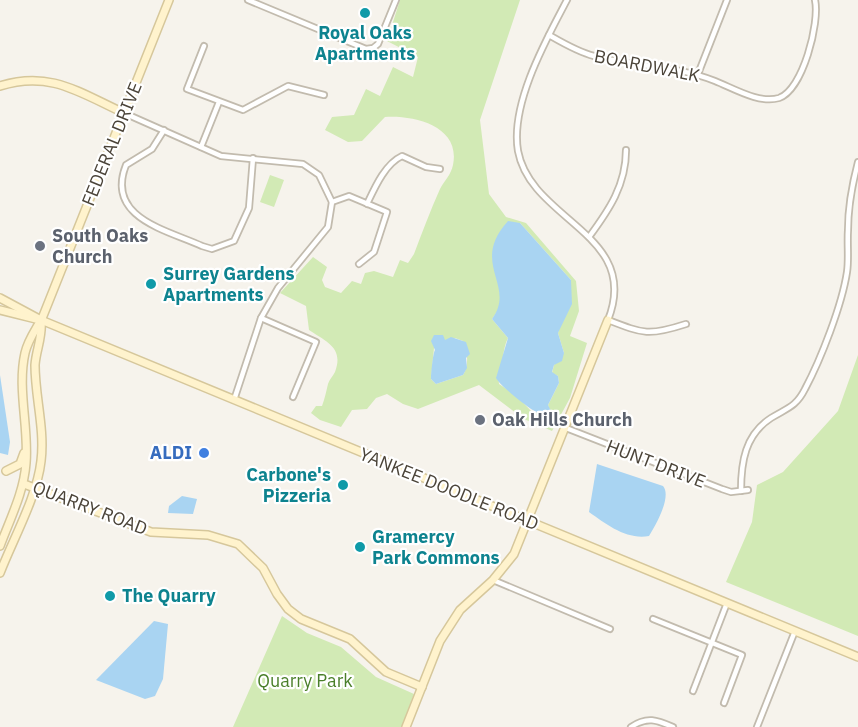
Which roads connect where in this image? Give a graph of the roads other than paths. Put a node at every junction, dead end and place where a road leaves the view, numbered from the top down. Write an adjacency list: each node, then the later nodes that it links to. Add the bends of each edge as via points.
1 (169, 0): 13 (street, FEDERAL DRIVE)
2 (248, 0): 3 (street, via 366,49 378,44)
3 (396, 0)
4 (567, 0): 7 (street)
5 (727, 0): 9 (street)
6 (814, 0): 9 (street, BOARDWALK, via 815,34 794,86 781,98 765,100)
7 (549, 35): 9 (street, BOARDWALK, via 595,57); 22 (street, via 520,114 518,151 536,188)
8 (204, 46): 12 (street, via 187,88)
9 (698, 74)
10 (0, 86): 13 (street, via 37,78 58,83)
11 (324, 95): 12 (street, via 288,86 243,110)
12 (219, 102): 15 (street)
13 (124, 113): 14 (street); 27 (street, FEDERAL DRIVE)
14 (164, 130): 15 (street); 17 (street, via 152,149 126,165 120,187 130,208 144,221 202,246 212,249 234,241 249,208)
15 (201, 147): 17 (street, via 221,156)
16 (626, 150): 22 (street, via 624,173 611,207)
17 (253, 158): 20 (street, via 303,164 319,175)
18 (858, 162): 38 (street, via 850,190 847,271 837,309 805,390 792,408 757,430 747,447 741,467)
19 (440, 169): 21 (street, via 402,156 397,158 376,184)
20 (332, 202): 21 (street, via 349,196); 26 (street, via 328,227 278,288)
21 (367, 204): 23 (street, via 388,215 374,252)
22 (589, 237): 28 (street, via 614,276 614,304)
23 (359, 264)
24 (0, 297): 27 (street, YANKEE DOODLE ROAD)
25 (0, 310): 27 (street, YANKEE DOODLE ROAD)
26 (261, 318): 30 (street, via 316,342); 31 (street)
27 (41, 320): 31 (street, YANKEE DOODLE ROAD); 33 (street, via 25,352 22,378); 36 (street, via 35,362 41,462)
28 (608, 320): 29 (street, via 641,333); 32 (street)
29 (686, 324)
30 (294, 397)
31 (234, 400): 39 (street, YANKEE DOODLE ROAD)
32 (566, 428): 38 (street, HUNT DRIVE, via 722,489); 39 (street)
33 (26, 448): 34 (street, via 20,464); 35 (street)
34 (6, 471)
35 (24, 483): 36 (street, QUARRY ROAD); 40 (street)
36 (34, 487): 41 (street); 49 (street, QUARRY ROAD, via 151,532 208,535 237,544 263,567 288,609 301,619 350,639 386,672)
37 (748, 490): 38 (street, HUNT DRIVE)
38 (741, 491)
39 (529, 522): 42 (street, via 514,554); 43 (street, YANKEE DOODLE ROAD)
40 (0, 546)
41 (0, 573)
42 (493, 580): 45 (street); 49 (street, via 460,610 440,641)
43 (727, 603): 46 (street, YANKEE DOODLE ROAD); 47 (street)
44 (653, 619): 47 (street)
45 (610, 629)
46 (795, 631): 48 (street, YANKEE DOODLE ROAD); 55 (street)
47 (711, 643): 50 (street); 51 (street, via 742,655)
48 (858, 657)
49 (422, 687): 52 (street)
50 (693, 691)
51 (724, 703)
52 (406, 727)
53 (631, 727): 54 (street, via 641,720 653,719)
54 (673, 727)
55 (757, 727)

